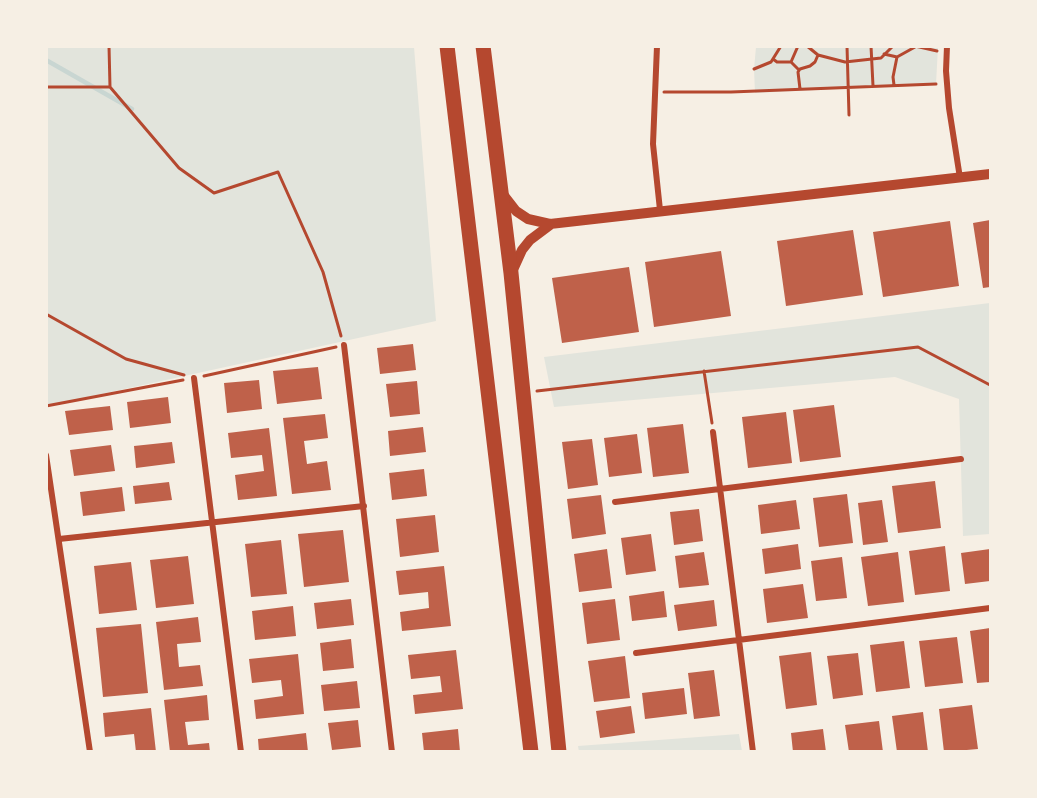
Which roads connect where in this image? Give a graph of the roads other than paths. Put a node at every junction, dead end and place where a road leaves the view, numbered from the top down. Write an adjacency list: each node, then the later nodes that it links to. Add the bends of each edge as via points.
1 (447, 46): 27 (main road)
2 (483, 46): 7 (main road)
3 (657, 46): 8 (street, via 653,144)
4 (947, 49): 6 (street, via 949,108)
5 (990, 174): 6 (street)
6 (960, 178): 8 (street)
7 (502, 192): 9 (street, via 516,211 528,219); 10 (main road)
8 (660, 210): 9 (street)
9 (550, 224): 10 (street, via 522,250)
10 (511, 273): 28 (main road)
11 (344, 345): 18 (street)
12 (194, 378): 19 (street)
13 (713, 432): 16 (street)
14 (46, 455): 20 (street)
15 (961, 459): 16 (street)
16 (720, 489): 17 (street); 22 (street)
17 (615, 502)
18 (364, 506): 19 (street); 26 (street)
19 (212, 523): 20 (street); 25 (street)
20 (59, 539): 24 (street)
21 (990, 608): 22 (street)
22 (739, 640): 23 (street); 29 (street)
23 (636, 653)
24 (90, 752)
25 (241, 752)
26 (392, 752)
27 (531, 752)
28 (559, 752)
29 (753, 752)

